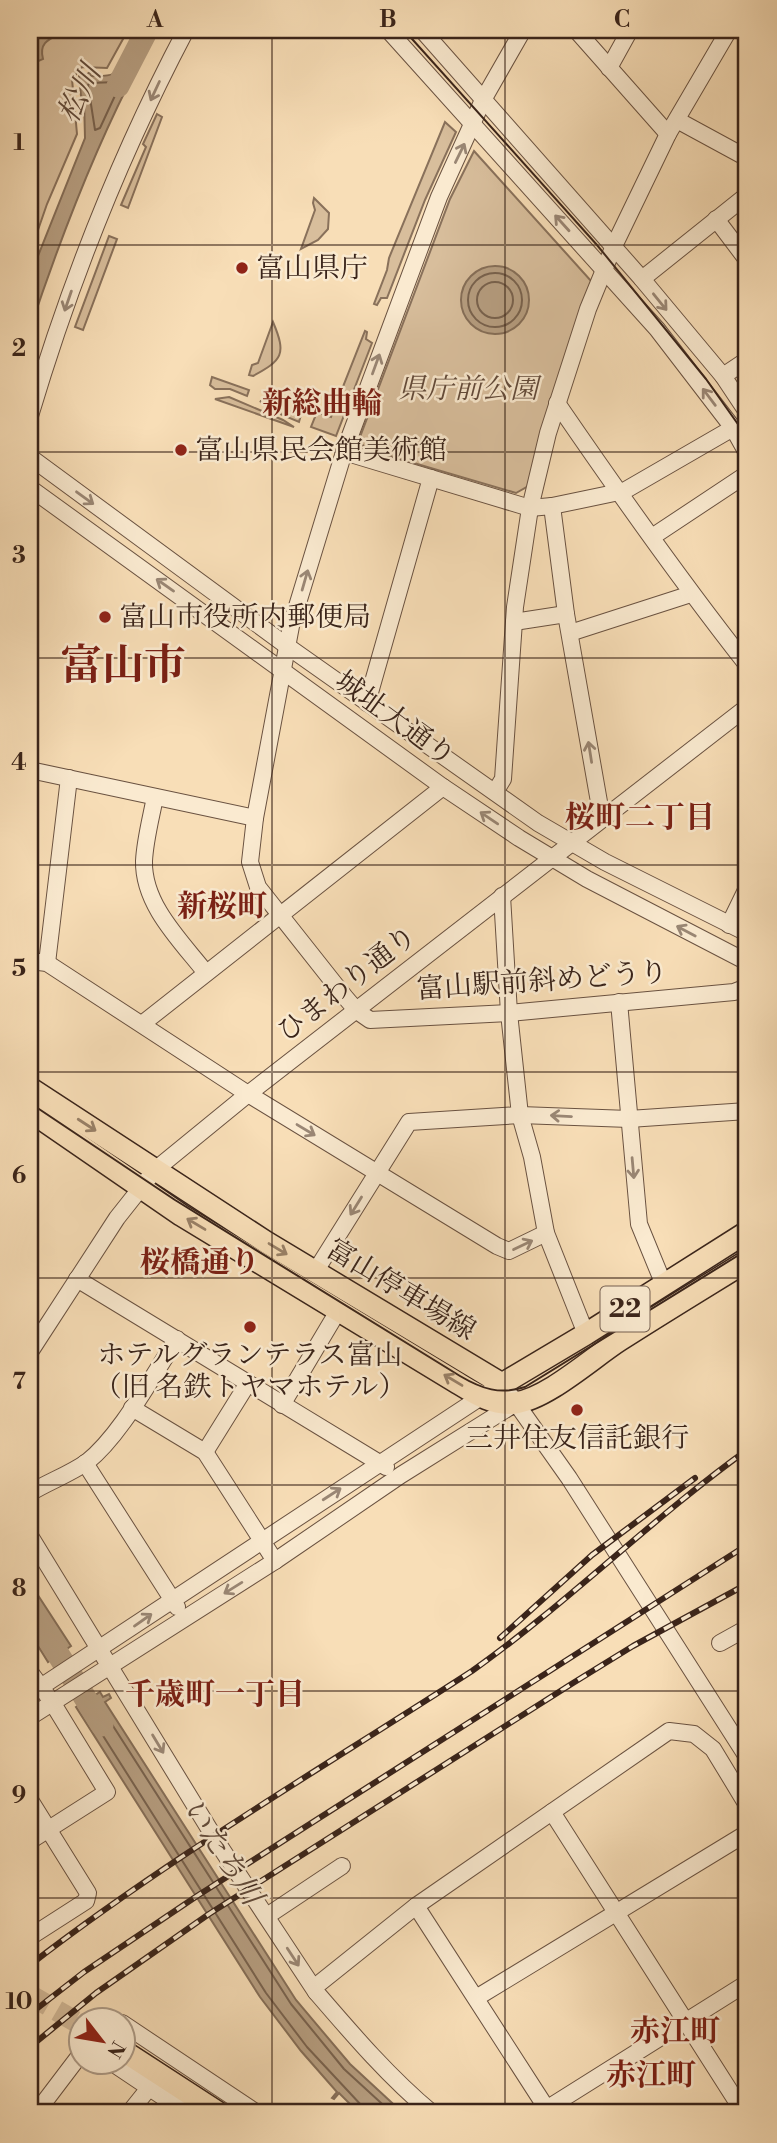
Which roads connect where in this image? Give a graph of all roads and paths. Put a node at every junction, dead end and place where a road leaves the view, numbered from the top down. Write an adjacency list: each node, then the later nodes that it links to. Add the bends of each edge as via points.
1 (186, 30): 23 (street, one-way to 23, via 102,207)
2 (388, 30): 10 (street)
3 (422, 30): 9 (street)
4 (523, 30): 9 (street)
5 (576, 30): 8 (street)
6 (630, 30): 8 (street)
7 (729, 30): 11 (street)
8 (609, 68): 11 (street)
9 (484, 100): 10 (street); 15 (street)
10 (474, 124): 17 (street, one-way to 10); 25 (street, one-way to 10, via 439,197)
11 (673, 127): 12 (street); 15 (street)
12 (747, 158)
13 (747, 195): 14 (street)
14 (716, 219): 16 (street); 18 (street)
15 (613, 248): 17 (street); 18 (street)
16 (747, 260)
17 (604, 272): 21 (street); 24 (street, one-way to 17, via 657,329)
18 (642, 279): 20 (street, one-way to 20)
19 (747, 360): 20 (street)
20 (723, 376): 22 (street)
21 (557, 403): 31 (street); 33 (street)
22 (747, 412)
23 (30, 416)
24 (733, 428): 26 (street); 31 (street)
25 (344, 452): 29 (street); 39 (street, one-way to 25)
26 (747, 453)
27 (30, 457): 39 (street, 城址大通り, one-way to 39)
28 (747, 474): 34 (street)
29 (431, 478): 33 (street); 42 (street)
30 (30, 488): 41 (street, 城址大通り, one-way to 30)
31 (618, 493): 32 (street); 34 (street)
32 (552, 506): 33 (street); 36 (street)
33 (530, 508): 37 (street)
34 (652, 537): 35 (street)
35 (691, 594): 38 (street); 40 (street)
36 (566, 614): 37 (street); 38 (street)
37 (514, 622): 47 (street, via 503,779)
38 (570, 633): 50 (street, one-way to 38)
39 (287, 646): 41 (street); 42 (street, 城址大通り)
40 (747, 665)
41 (283, 669): 46 (street, 城址大通り); 49 (street)
42 (367, 702): 47 (street, 城址大通り)
43 (747, 707): 50 (street, ひまわり通り)
44 (30, 770): 45 (street)
45 (69, 778): 48 (street); 60 (street)
46 (443, 787): 52 (street, 城址大通り, one-way to 46); 55 (street)
47 (495, 792): 51 (street, 城址大通り)
48 (155, 797): 49 (street); 61 (street, via 145,846 146,881 153,902)
49 (255, 818): 55 (street, via 250,862 258,887)
50 (602, 819): 51 (street, ひまわり通り)
51 (571, 844): 52 (street, ひまわり通り); 56 (street, 城址大通り)
52 (551, 859): 54 (street, ひまわり通り); 59 (street, 城址大通り, one-way to 52)
53 (747, 888): 56 (street)
54 (502, 896): 64 (street, ひまわり通り); 65 (street)
55 (280, 915): 61 (street); 64 (street)
56 (729, 925): 57 (street, 城址大通り)
57 (747, 933)
58 (30, 961): 60 (street)
59 (747, 961)
60 (47, 963): 66 (street)
61 (206, 973): 66 (street)
62 (741, 989): 63 (street, 富山駅前斜めどうり)
63 (619, 1002): 65 (street, 富山駅前斜めどうり); 72 (street)
64 (357, 1011): 65 (street, 富山駅前斜めどうり, via 370,1020); 68 (street, ひまわり通り)
65 (509, 1013): 71 (street)
66 (142, 1024): 68 (street)
67 (30, 1088): 74 (main road, 富山停車場線, one-way to 74)
68 (248, 1094): 73 (street, one-way to 73); 74 (street, ひまわり通り)
69 (30, 1111): 74 (main road, 富山停車場線)
70 (747, 1111): 72 (street)
71 (520, 1115): 72 (street, one-way to 71); 73 (street, via 409,1122); 76 (street)
72 (629, 1119): 80 (street, one-way to 80, via 639,1224)
73 (376, 1173): 76 (street, one-way to 76, via 509,1251); 78 (street, one-way to 78)
74 (148, 1178): 78 (main road, 富山停車場線, one-way to 78); 79 (street, ひまわり通り); 81 (main road, 富山停車場線, one-way to 74, via 181,1215)
75 (747, 1232): 80 (main road, 22)
76 (546, 1233): 82 (street)
77 (747, 1261): 88 (main road, 22, via 546,1391)
78 (315, 1272): 86 (main road, 富山停車場線)
79 (77, 1279): 83 (street); 84 (street, ひまわり通り)
80 (664, 1285): 82 (main road, 22)
81 (338, 1311): 87 (main road, 富山停車場線, one-way to 81); 89 (street)
82 (586, 1334): 86 (main road, 22)
83 (177, 1339): 85 (street); 90 (street)
84 (30, 1352)
85 (248, 1384): 89 (street); 91 (street)
86 (502, 1384): 87 (street); 88 (street)
87 (481, 1397): 88 (main road, 富山停車場線); 93 (street)
88 (516, 1404): 94 (street); 109 (street, via 569,1478)
89 (282, 1405): 93 (street)
90 (132, 1408): 91 (street); 92 (street)
91 (205, 1452): 97 (street)
92 (85, 1463): 95 (street); 99 (street)
93 (379, 1463): 94 (street); 97 (street, one-way to 93)
94 (401, 1475): 98 (street)
95 (30, 1493)
96 (30, 1536): 103 (street)
97 (261, 1540): 98 (street); 99 (street)
98 (275, 1562): 100 (street, one-way to 100)
99 (172, 1600): 100 (street); 103 (street, one-way to 99)
100 (184, 1618): 104 (street)
101 (747, 1628): 102 (street)
102 (720, 1643)
103 (93, 1654): 104 (street); 106 (street)
104 (104, 1669): 107 (street); 119 (street, one-way to 119)
105 (30, 1672): 106 (street)
106 (40, 1688): 107 (street)
107 (55, 1700): 108 (street); 113 (street, via 107,1792)
108 (30, 1717)
109 (747, 1757)
110 (30, 1800): 113 (street)
111 (747, 1805): 112 (street, via 713,1749 694,1734 669,1731)
112 (552, 1812): 117 (street); 118 (street)
113 (48, 1829): 115 (street); 120 (street, via 88,1893 86,1901)
114 (747, 1833): 118 (street)
115 (30, 1841)
116 (342, 1866): 119 (street)
117 (416, 1906): 122 (street, via 316,1986); 123 (street)
118 (614, 1912): 123 (street); 124 (street)
119 (267, 1916): 122 (street, one-way to 122)
120 (30, 1937)
121 (747, 1983): 124 (street)
122 (316, 1992): 136 (street, via 365,2049)
123 (477, 1998): 130 (street)
124 (687, 2022): 130 (street); 137 (street)
125 (136, 2032): 135 (street)
126 (136, 2059): 134 (main road)
127 (66, 2073): 131 (street)
128 (131, 2076): 129 (street)
129 (149, 2088): 132 (street); 133 (street)
130 (543, 2111)
131 (36, 2113)
132 (129, 2113)
133 (187, 2113)
134 (219, 2113)
135 (257, 2113)
136 (432, 2113)
137 (744, 2113)

